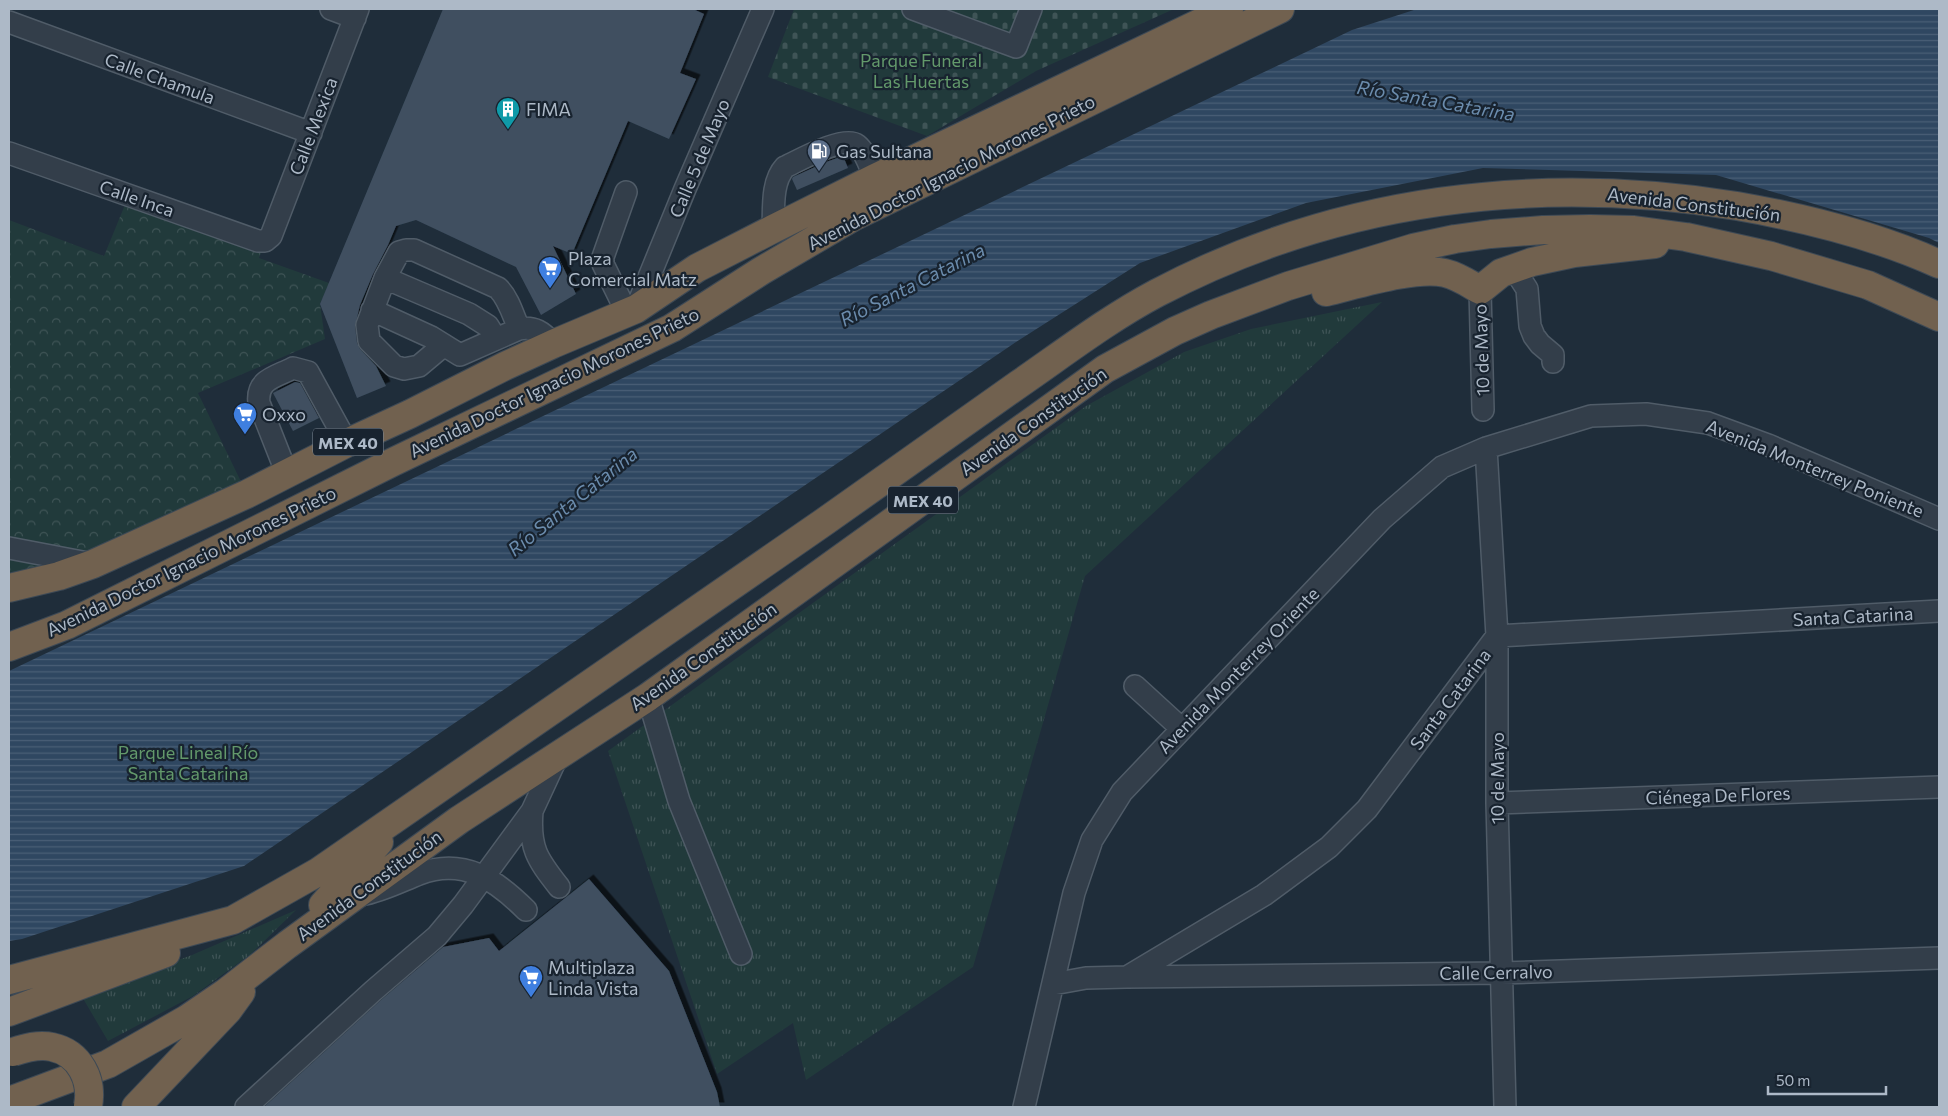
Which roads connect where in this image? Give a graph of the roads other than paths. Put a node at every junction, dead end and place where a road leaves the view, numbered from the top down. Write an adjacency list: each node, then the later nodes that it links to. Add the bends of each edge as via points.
1 (331, 9): 7 (street)
2 (763, 9): 22 (street, Calle 5 de Mayo)
3 (912, 9): 4 (street, via 1016,47)
4 (1031, 9)
5 (1229, 9): 11 (highway, Avenida Doctor Ignacio Morones Prieto / MEX 40)
6 (1280, 9): 41 (highway, Avenida Doctor Ignacio Morones Prieto / MEX 40, via 853,217 672,328 393,462 76,621)
7 (356, 13): 9 (street, Calle Mexica)
8 (9, 22): 9 (street, Calle Chamula)
9 (311, 133): 15 (street, Calle Mexica, via 271,236)
10 (9, 153): 15 (street, Calle Inca)
11 (875, 178): 13 (highway, Avenida Doctor Ignacio Morones Prieto / MEX 40); 13 (street, via 862,150 855,143 848,142 785,167 777,182)
12 (626, 192): 22 (street, via 603,264)
13 (773, 229): 22 (highway, Avenida Doctor Ignacio Morones Prieto / MEX 40, via 697,268)
14 (1686, 237): 17 (highway, via 1641,246 1574,253); 20 (highway, Avenida Constitución / MEX 40, via 1634,230 1590,229 1455,239 1371,260); 23 (highway, Avenida Constitución / MEX 40, via 1771,256 1868,286)
15 (265, 241)
16 (1939, 264): 48 (highway, Avenida Constitución / MEX 40, via 1847,231 1786,214 1695,200 1603,192 1538,192 1464,198 1374,214 1285,239 1199,272 1118,315)
17 (1514, 269): 19 (highway, via 1501,273); 28 (street, via 1527,288 1530,326 1534,336 1553,355)
18 (384, 278): 21 (street); 24 (street, via 399,252 414,250 498,288); 25 (street, via 470,314)
19 (1480, 290): 20 (highway, via 1444,272 1420,272 1319,294); 29 (street, 10 de Mayo)
20 (1248, 300): 43 (highway, Avenida Constitución / MEX 40, via 1175,331 1105,369)
21 (372, 310): 27 (street); 27 (street, via 367,325 369,341 394,366 419,366)
22 (631, 311): 26 (highway, Avenida Doctor Ignacio Morones Prieto / MEX 40)
23 (1939, 317)
24 (515, 320): 25 (street); 26 (street, via 544,334)
25 (492, 332): 27 (street, via 460,355)
26 (553, 344): 30 (highway, Avenida Doctor Ignacio Morones Prieto / MEX 40)
27 (444, 345)
28 (1553, 362)
29 (1483, 410)
30 (347, 443): 32 (highway, Avenida Doctor Ignacio Morones Prieto / MEX 40); 32 (street, via 308,372 294,368 263,383 259,388 259,402)
31 (1486, 448): 33 (street, Avenida Monterrey Poniente, via 1591,416 1646,414 1708,422); 40 (street, 10 de Mayo); 44 (street, Avenida Monterrey Oriente, via 1442,468 1382,520)
32 (288, 474): 35 (highway, Avenida Doctor Ignacio Morones Prieto / MEX 40)
33 (1939, 519)
34 (9, 548): 35 (street)
35 (93, 564): 37 (highway, Avenida Doctor Ignacio Morones Prieto / MEX 40)
36 (9, 572): 37 (highway)
37 (59, 576): 38 (highway, Avenida Doctor Ignacio Morones Prieto / MEX 40)
38 (9, 588)
39 (1939, 611): 40 (street, Santa Catarina)
40 (1497, 636): 47 (street, 10 de Mayo); 61 (street, Santa Catarina, via 1367,809 1329,847 1264,895)
41 (9, 646)
42 (1135, 686): 44 (street)
43 (648, 697): 45 (highway, Avenida Constitución / MEX 40); 57 (street, via 679,800)
44 (1182, 729): 56 (street, Avenida Monterrey Oriente, via 1122,792 1092,840)
45 (558, 755): 49 (street); 52 (highway, Avenida Constitución / MEX 40, via 459,820)
46 (1939, 787): 47 (street, Ciénega De Flores)
47 (1497, 803): 60 (street, 10 de Mayo)
48 (409, 809): 54 (highway, Avenida Constitución / MEX 40, via 318,872); 55 (highway)
49 (532, 811): 50 (street); 51 (street, via 532,846)
50 (484, 876): 52 (street, via 442,869 420,874 378,892); 53 (street, via 508,892); 70 (street, via 437,936)
51 (559, 887)
52 (356, 895): 55 (highway, Avenida Constitución / MEX 40)
53 (526, 910)
54 (233, 920): 63 (highway, Avenida Constitución); 65 (highway, via 156,958)
55 (287, 945): 59 (highway, Avenida Constitución / MEX 40)
56 (1061, 946): 62 (street); 64 (street, Avenida Monterrey Oriente)
57 (741, 954)
58 (1939, 958): 60 (street, Calle Cerralvo)
59 (261, 965): 67 (highway, Avenida Constitución / MEX 40, via 225,993 108,1064); 69 (highway, via 228,1010)
60 (1500, 973): 61 (street, Calle Cerralvo); 72 (street, 10 de Mayo)
61 (1127, 977): 62 (street, Calle Cerralvo)
62 (1086, 978): 64 (street, Calle Cerralvo)
63 (9, 980)
64 (1053, 984): 71 (street, Avenida Monterrey Oriente)
65 (9, 1012)
66 (11, 1052): 68 (highway, bridge, via 51,1047 70,1055 88,1081)
67 (9, 1101)
68 (88, 1107)
69 (136, 1107)
70 (246, 1107)
71 (1024, 1107)
72 (1504, 1107)

